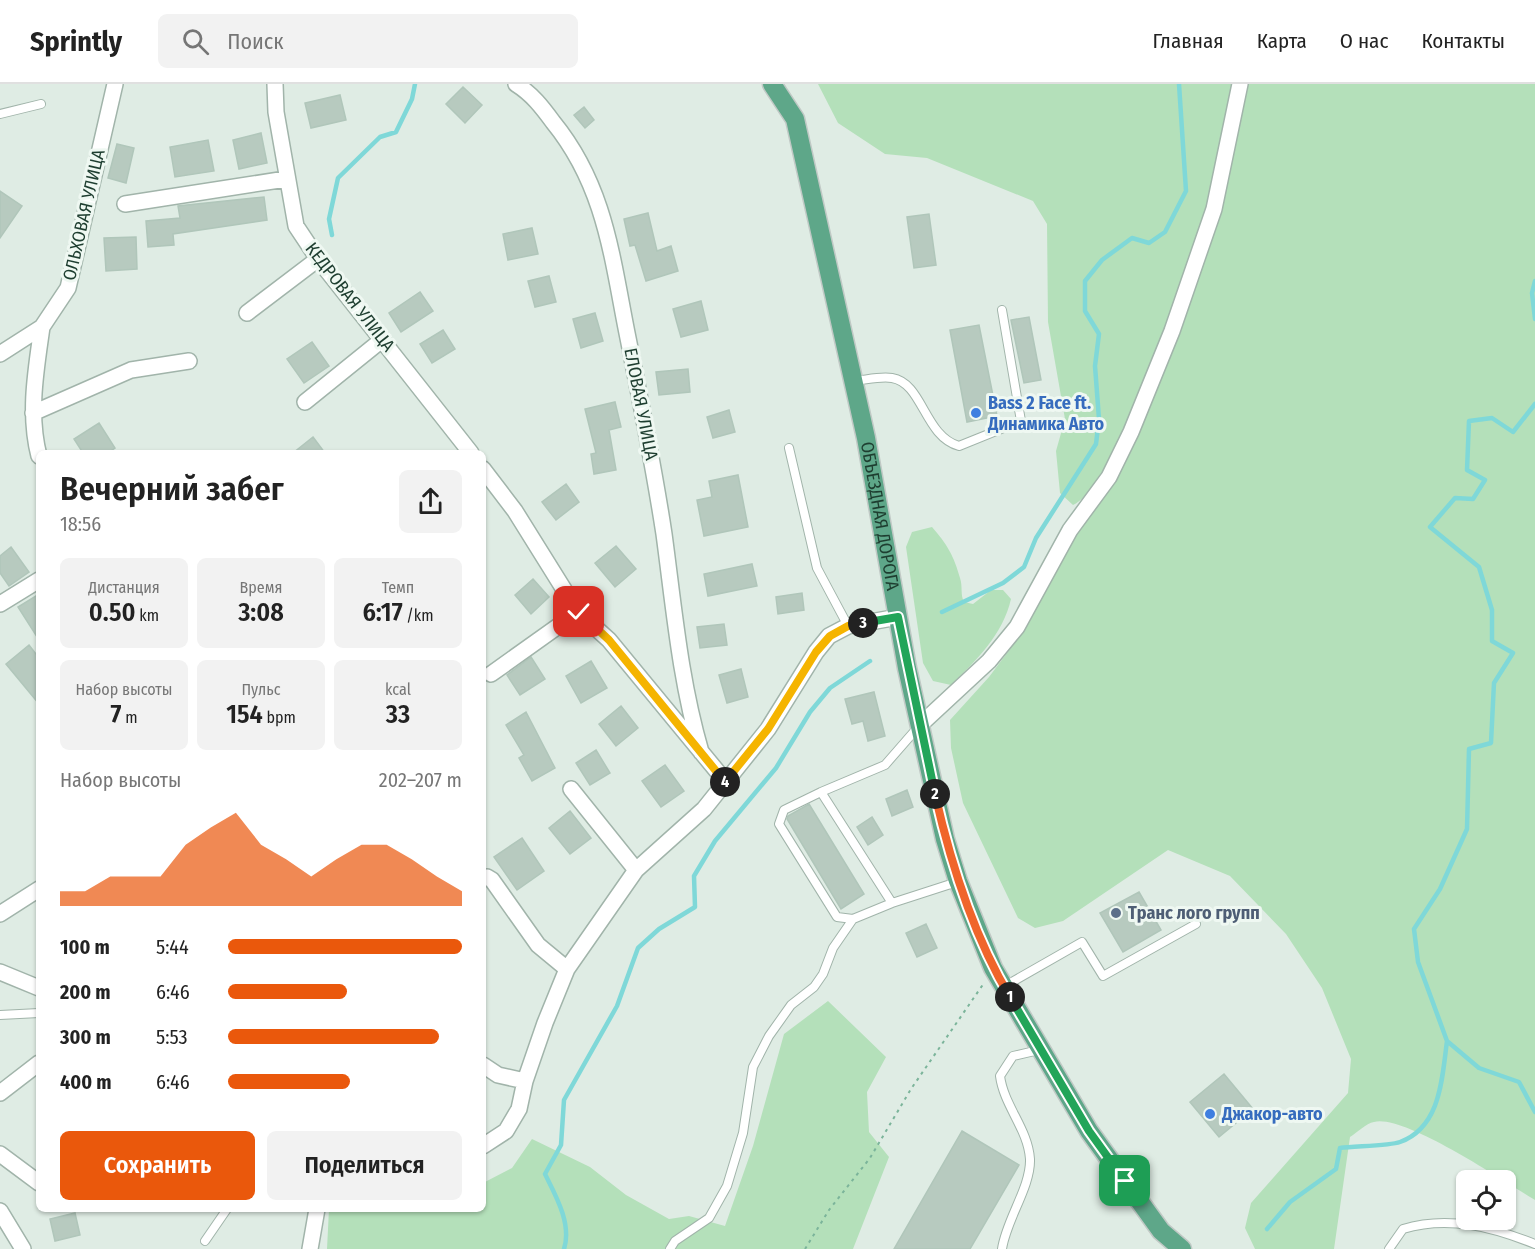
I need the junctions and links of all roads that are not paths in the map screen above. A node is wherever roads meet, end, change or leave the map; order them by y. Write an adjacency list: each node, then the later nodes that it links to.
1 (115, 84): 13 (street, ОЛЬХОВАЯ УЛИЦА)
2 (275, 84): 8 (street, КЕДРОВАЯ УЛИЦА)
3 (516, 84): 31 (street, ЕЛОВАЯ УЛИЦА)
4 (772, 84): 17 (main road, ОБЪЕЗДНАЯ ДОРОГА)
5 (1240, 84): 30 (street)
6 (41, 104): 7 (lane)
7 (0, 114)
8 (286, 179): 9 (street); 10 (street, КЕДРОВАЯ УЛИЦА)
9 (125, 204)
10 (318, 259): 12 (street); 14 (street, КЕДРОВАЯ УЛИЦА)
11 (1002, 310): 17 (lane)
12 (247, 313)
13 (42, 327): 15 (street, ОЛЬХОВАЯ УЛИЦА); 19 (street)
14 (383, 339): 18 (street); 22 (street, КЕДРОВАЯ УЛИЦА)
15 (0, 354)
16 (189, 361): 19 (street)
17 (854, 381): 27 (main road, ОБЪЕЗДНАЯ ДОРОГА)
18 (305, 402)
19 (33, 413): 21 (street)
20 (789, 448): 28 (lane)
21 (38, 450)
22 (469, 450)
23 (486, 475): 26 (street)
24 (36, 582): 25 (street)
25 (0, 604)
26 (579, 612): 29 (street); 31 (street)
27 (898, 617): 28 (street); 30 (main road, ОБЪЕЗДНАЯ ДОРОГА)
28 (848, 626): 32 (street)
29 (491, 674)
30 (920, 725): 34 (lane); 37 (main road, ОБЪЕЗДНАЯ ДОРОГА)
31 (701, 752): 32 (street)
32 (726, 782): 35 (street)
33 (571, 789): 35 (street)
34 (821, 792): 39 (lane); 41 (lane)
35 (636, 870): 43 (street)
36 (486, 877): 43 (street)
37 (958, 881): 39 (lane); 45 (main road, ОБЪЕЗДНАЯ ДОРОГА)
38 (36, 891): 40 (street)
39 (892, 903): 41 (lane)
40 (0, 914)
41 (853, 919): 64 (lane)
42 (1196, 924): 45 (lane)
43 (567, 969): 52 (street)
44 (0, 972): 46 (street)
45 (1003, 986): 49 (main road, ОБЪЕЗДНАЯ ДОРОГА)
46 (36, 987)
47 (36, 1013): 48 (lane)
48 (0, 1015)
49 (1041, 1050): 65 (lane); 66 (main road, ОБЪЕЗДНАЯ ДОРОГА)
50 (36, 1066): 53 (street)
51 (486, 1067): 52 (street)
52 (525, 1082): 54 (street)
53 (0, 1093)
54 (486, 1144)
55 (0, 1154): 56 (street)
56 (36, 1181)
57 (0, 1211): 62 (street)
58 (225, 1212): 60 (lane)
59 (316, 1212): 63 (street)
60 (205, 1242)
61 (1535, 1244): 67 (lane)
62 (23, 1249)
63 (310, 1249)
64 (670, 1249)
65 (1002, 1249)
66 (1182, 1249)
67 (1389, 1249)

